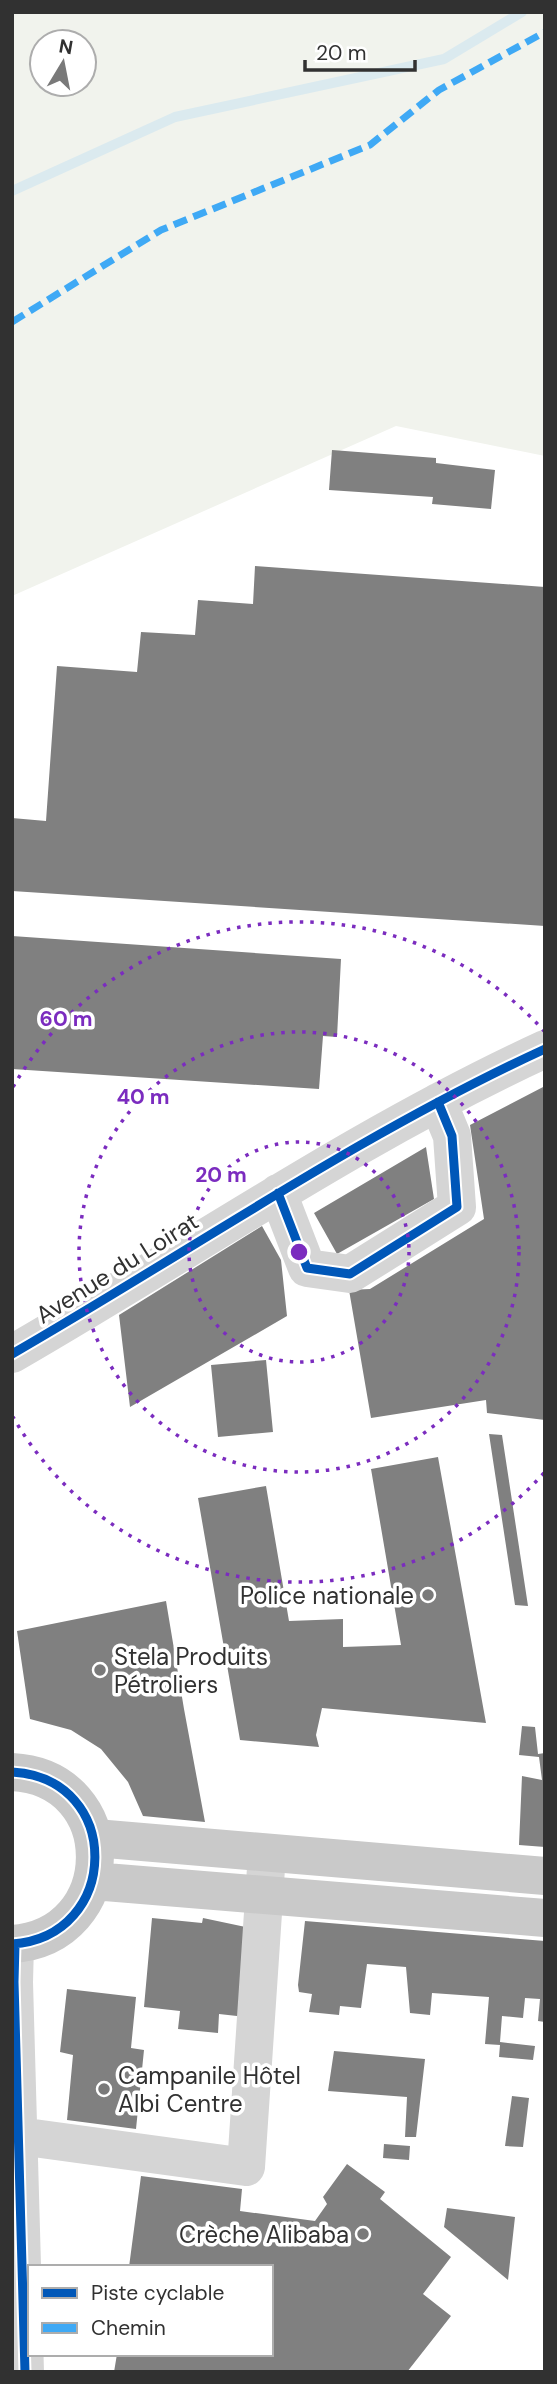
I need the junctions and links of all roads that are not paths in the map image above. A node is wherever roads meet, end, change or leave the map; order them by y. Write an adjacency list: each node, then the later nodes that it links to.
1 (545, 1049): 2 (street, Avenue du Loirat)
2 (438, 1102): 3 (street, Avenue du Loirat); 3 (street)
3 (278, 1193): 4 (street, Avenue du Loirat)
4 (12, 1354)
5 (12, 1772): 6 (main road)
6 (95, 1838): 7 (main road); 9 (main road)
7 (267, 1853): 8 (main road); 10 (street)
8 (545, 1876)
9 (93, 1881): 10 (main road); 12 (main road)
10 (264, 1895): 11 (main road); 13 (street)
11 (545, 1918)
12 (14, 1944): 13 (street)
13 (19, 2136): 14 (street)
14 (25, 2372)

